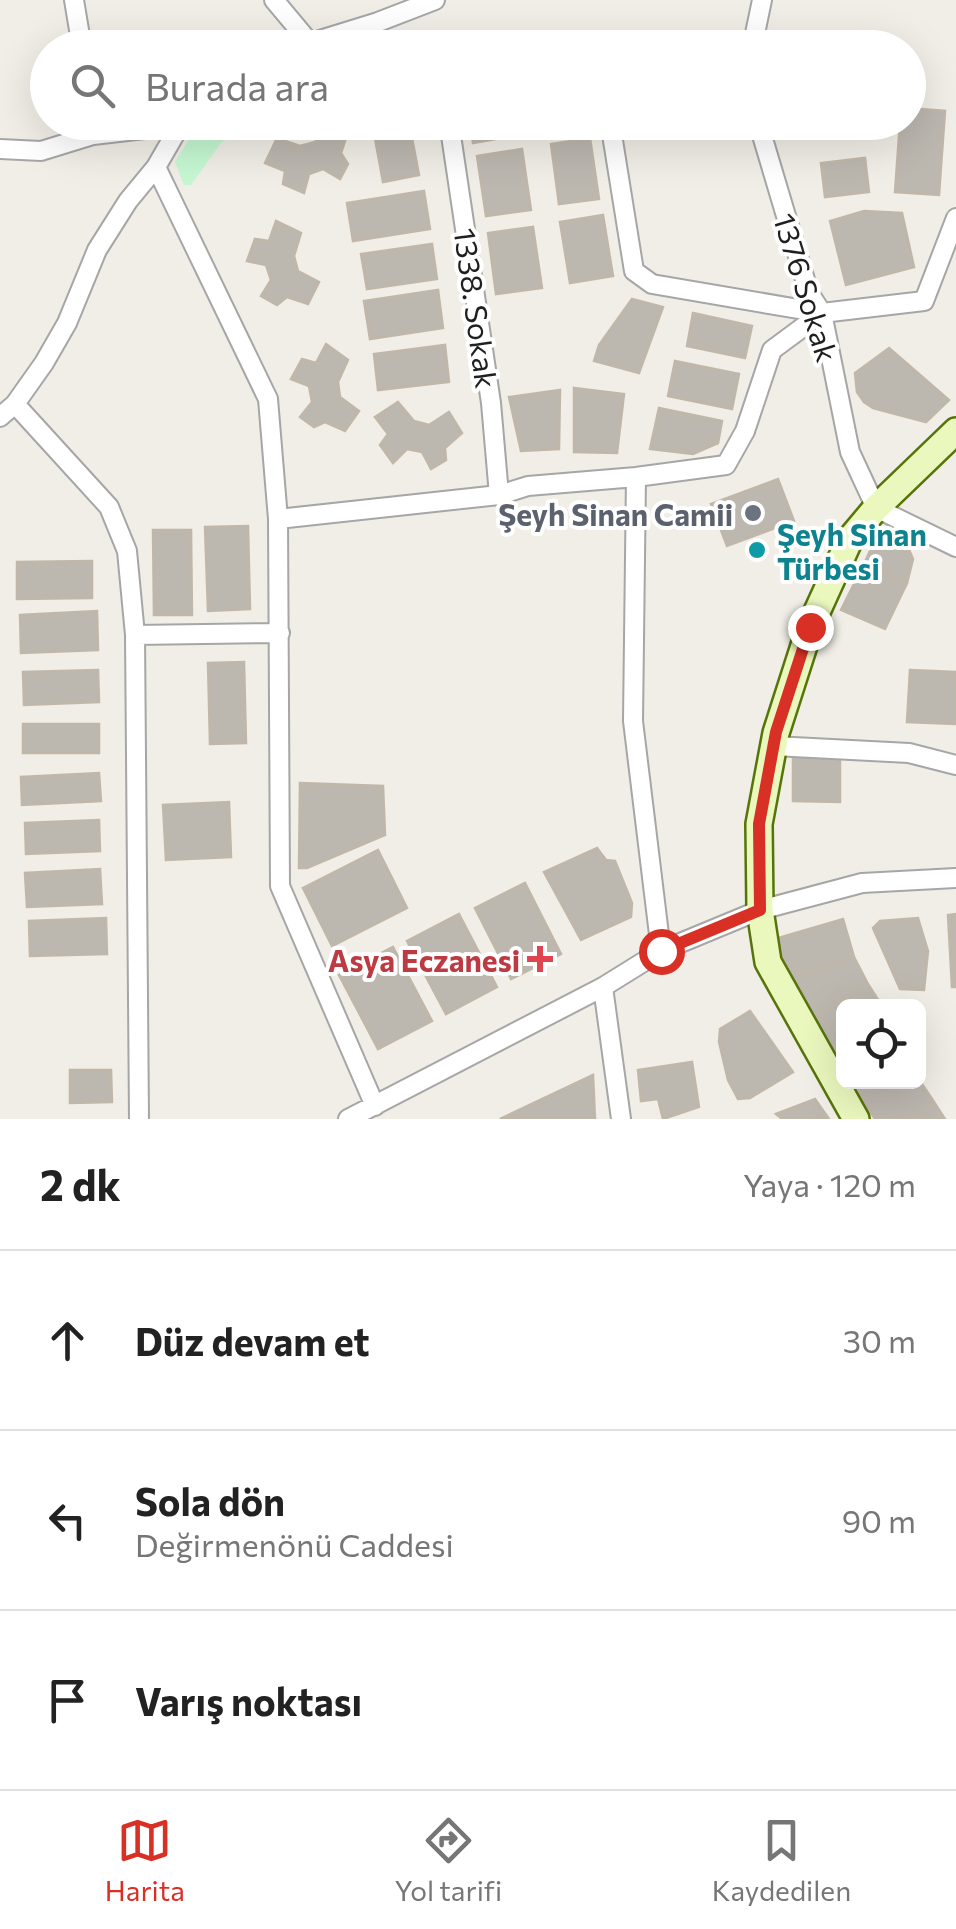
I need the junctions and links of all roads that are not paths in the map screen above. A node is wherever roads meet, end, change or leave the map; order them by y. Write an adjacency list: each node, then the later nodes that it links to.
1 (74, 0): 5 (street)
2 (274, 0): 6 (street)
3 (435, 0): 7 (street)
4 (762, 0): 8 (street)
5 (79, 30)
6 (295, 30)
7 (353, 30)
8 (756, 30)
9 (66, 140): 14 (street)
10 (172, 140): 15 (street)
11 (452, 140): 21 (street, 1338. Sokak)
12 (613, 140): 17 (street)
13 (763, 140): 17 (street, 1376 Sokak)
14 (0, 149)
15 (156, 167): 18 (street); 23 (street)
16 (956, 218): 17 (street)
17 (822, 314): 20 (street); 22 (street, 1376 Sokak)
18 (7, 410): 26 (street)
19 (956, 431): 22 (street)
20 (636, 476): 21 (street); 31 (street)
21 (498, 495): 23 (street)
22 (876, 508): 24 (street); 27 (street)
23 (278, 519): 25 (street)
24 (956, 547)
25 (280, 633): 26 (street); 33 (street)
26 (135, 635): 34 (street)
27 (774, 746): 28 (street); 30 (street)
28 (956, 765)
29 (956, 878): 30 (street)
30 (760, 910): 31 (street); 37 (street)
31 (661, 951): 32 (street)
32 (603, 987): 33 (street); 36 (street)
33 (375, 1106): 35 (street)
34 (139, 1119)
35 (348, 1119)
36 (621, 1119)
37 (856, 1119)

